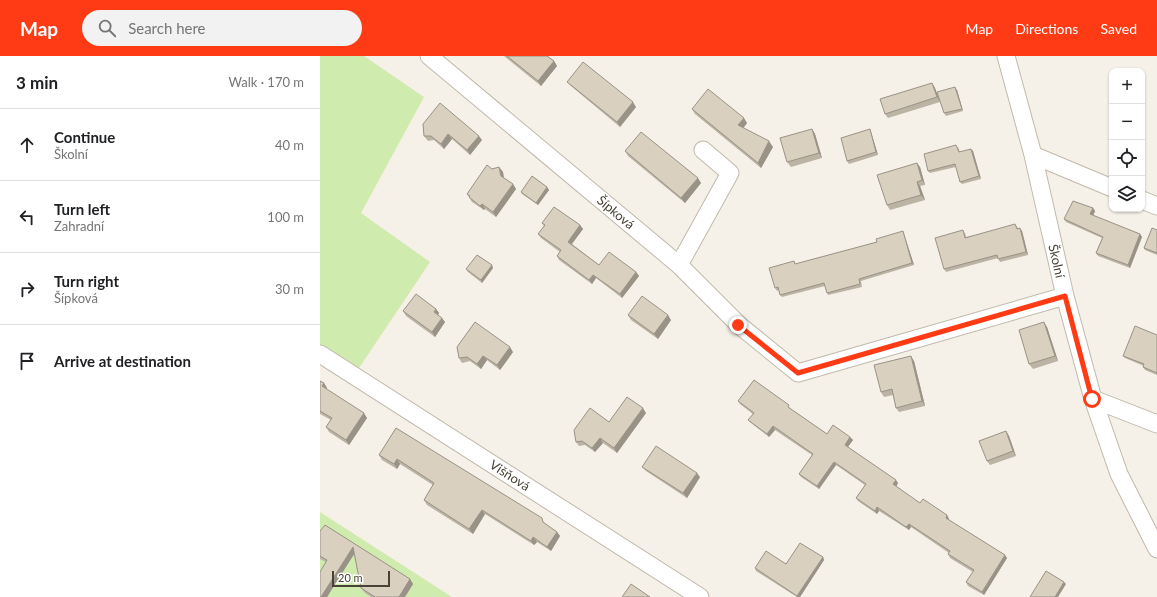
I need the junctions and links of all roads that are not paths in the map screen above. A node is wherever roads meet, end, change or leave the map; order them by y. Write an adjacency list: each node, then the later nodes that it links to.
1 (429, 56): 8 (street, Šípková)
2 (1006, 56): 4 (street, Školní)
3 (703, 150): 8 (street)
4 (1033, 155): 5 (street); 9 (street, Školní)
5 (1109, 187)
6 (1145, 201): 7 (street)
7 (1157, 206)
8 (679, 265): 9 (street, Šípková)
9 (1065, 296): 11 (street, Školní)
10 (320, 354): 14 (street, Višňová)
11 (1092, 399): 12 (street); 13 (street, Školní)
12 (1157, 424)
13 (1157, 549)
14 (700, 597)

